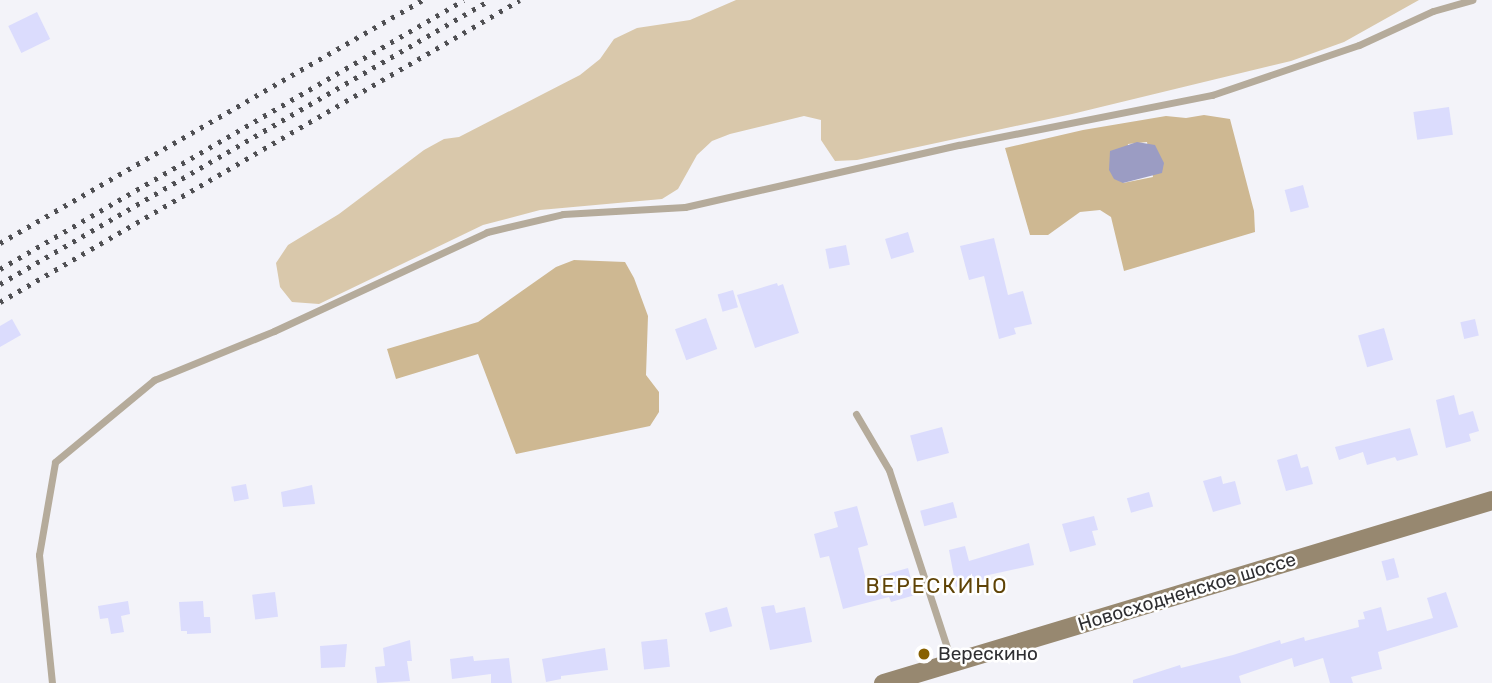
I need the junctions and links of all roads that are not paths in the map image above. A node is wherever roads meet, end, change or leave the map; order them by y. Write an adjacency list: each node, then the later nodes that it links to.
1 (1472, 0): 6 (lane)
2 (856, 414): 4 (lane)
3 (1492, 500): 4 (main road, Новосходненское шоссе)
4 (953, 663): 5 (main road, Новосходненское шоссе)
5 (932, 676): 7 (main road, Новосходненское шоссе)
6 (52, 683)
7 (883, 683)

